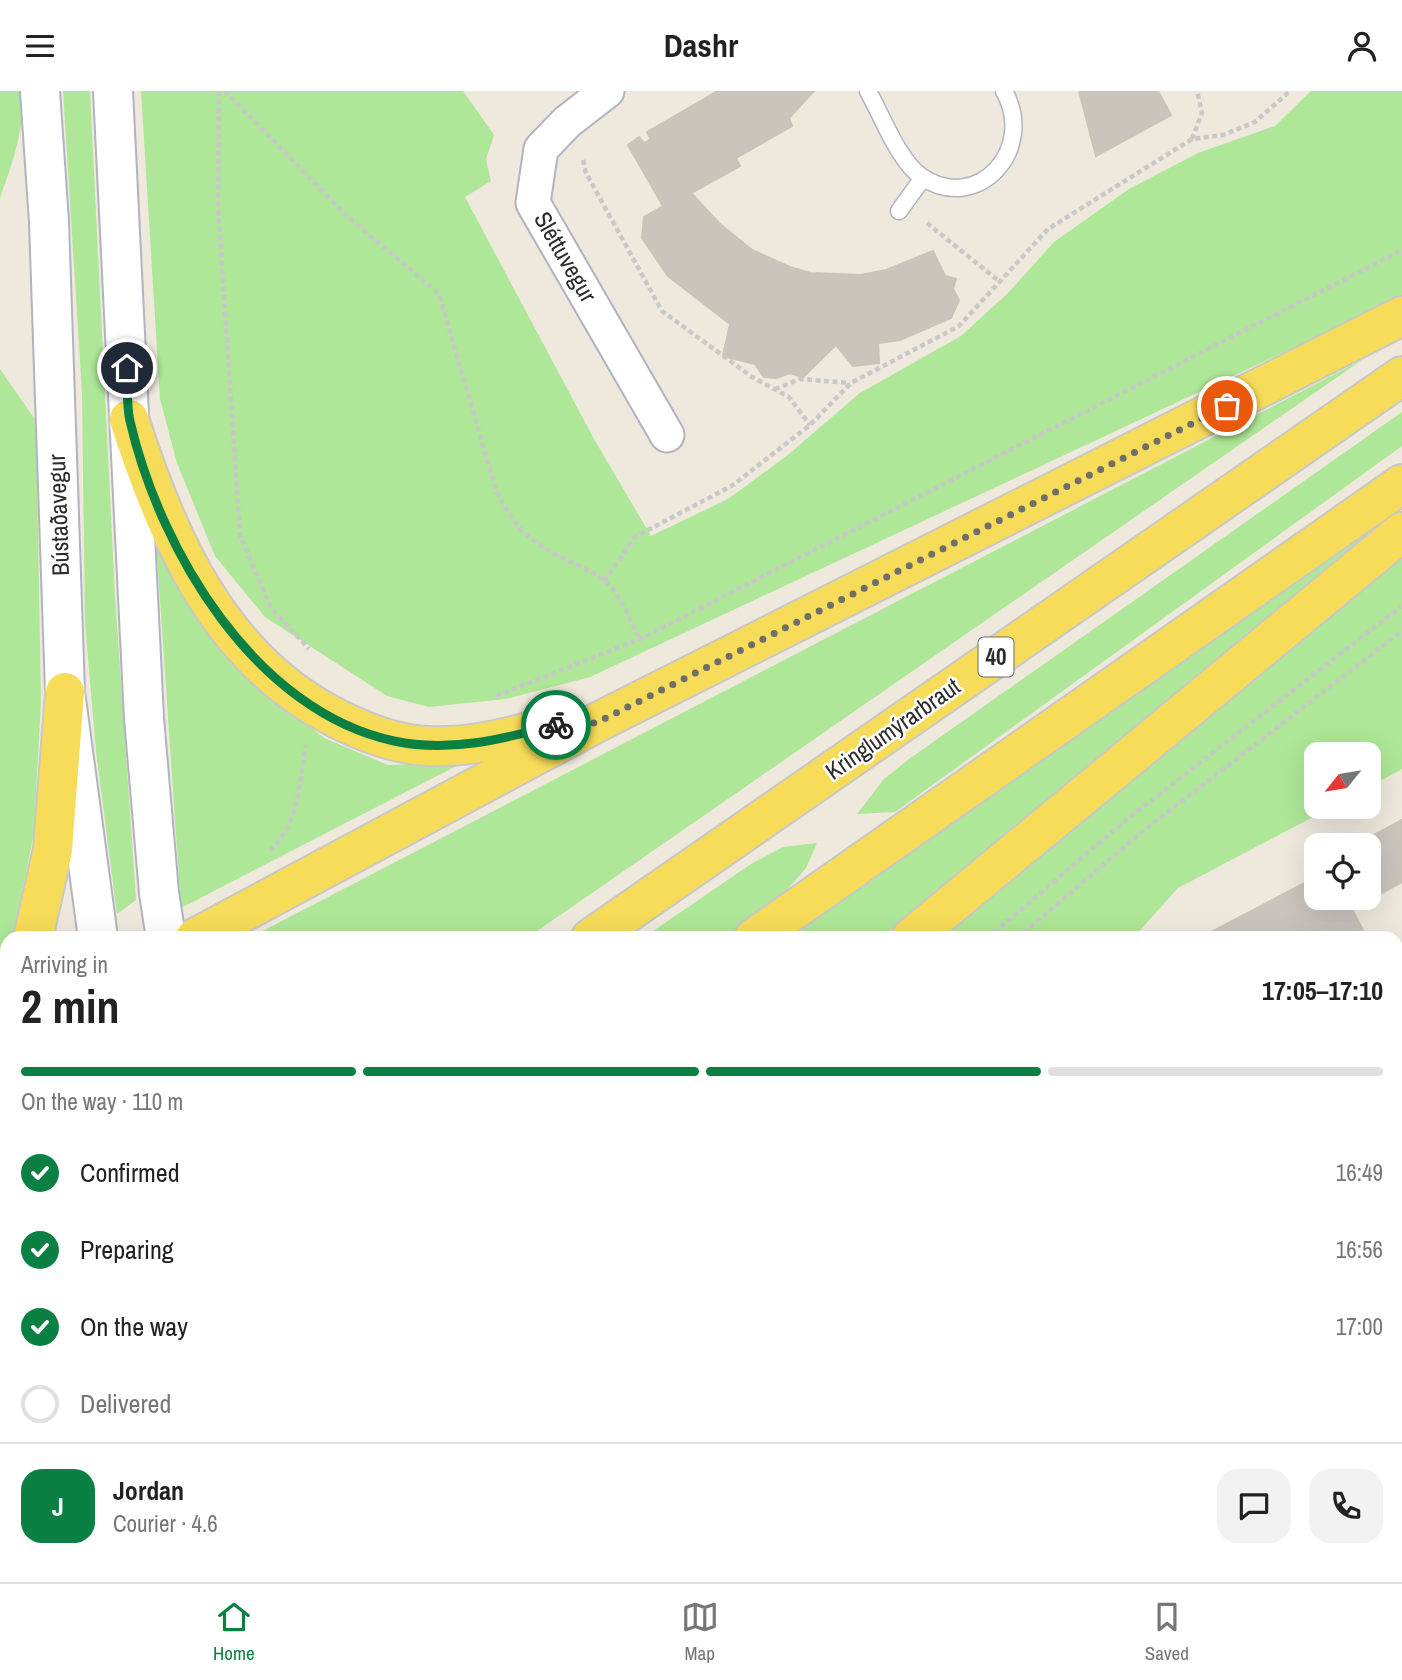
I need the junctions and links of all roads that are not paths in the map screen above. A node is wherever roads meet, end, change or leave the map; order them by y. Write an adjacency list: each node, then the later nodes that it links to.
1 (40, 91): 14 (main road, Bústaðavegur)
2 (113, 91): 10 (main road)
3 (607, 91): 11 (street, Sléttuvegur)
4 (868, 91): 6 (lane)
5 (1004, 91): 6 (lane)
6 (923, 178): 7 (lane)
7 (901, 208)
8 (1402, 316): 15 (main road)
9 (1402, 376): 20 (main road, Kringlumýrarbraut / 40)
10 (129, 419): 15 (main road); 18 (main road)
11 (667, 435)
12 (1402, 484): 21 (main road)
13 (1402, 532): 22 (main road)
14 (65, 692): 16 (main road); 17 (main road, Bústaðavegur)
15 (596, 723): 19 (main road)
16 (35, 931)
17 (96, 931)
18 (165, 931)
19 (208, 931)
20 (601, 931)
21 (764, 931)
22 (919, 931)

